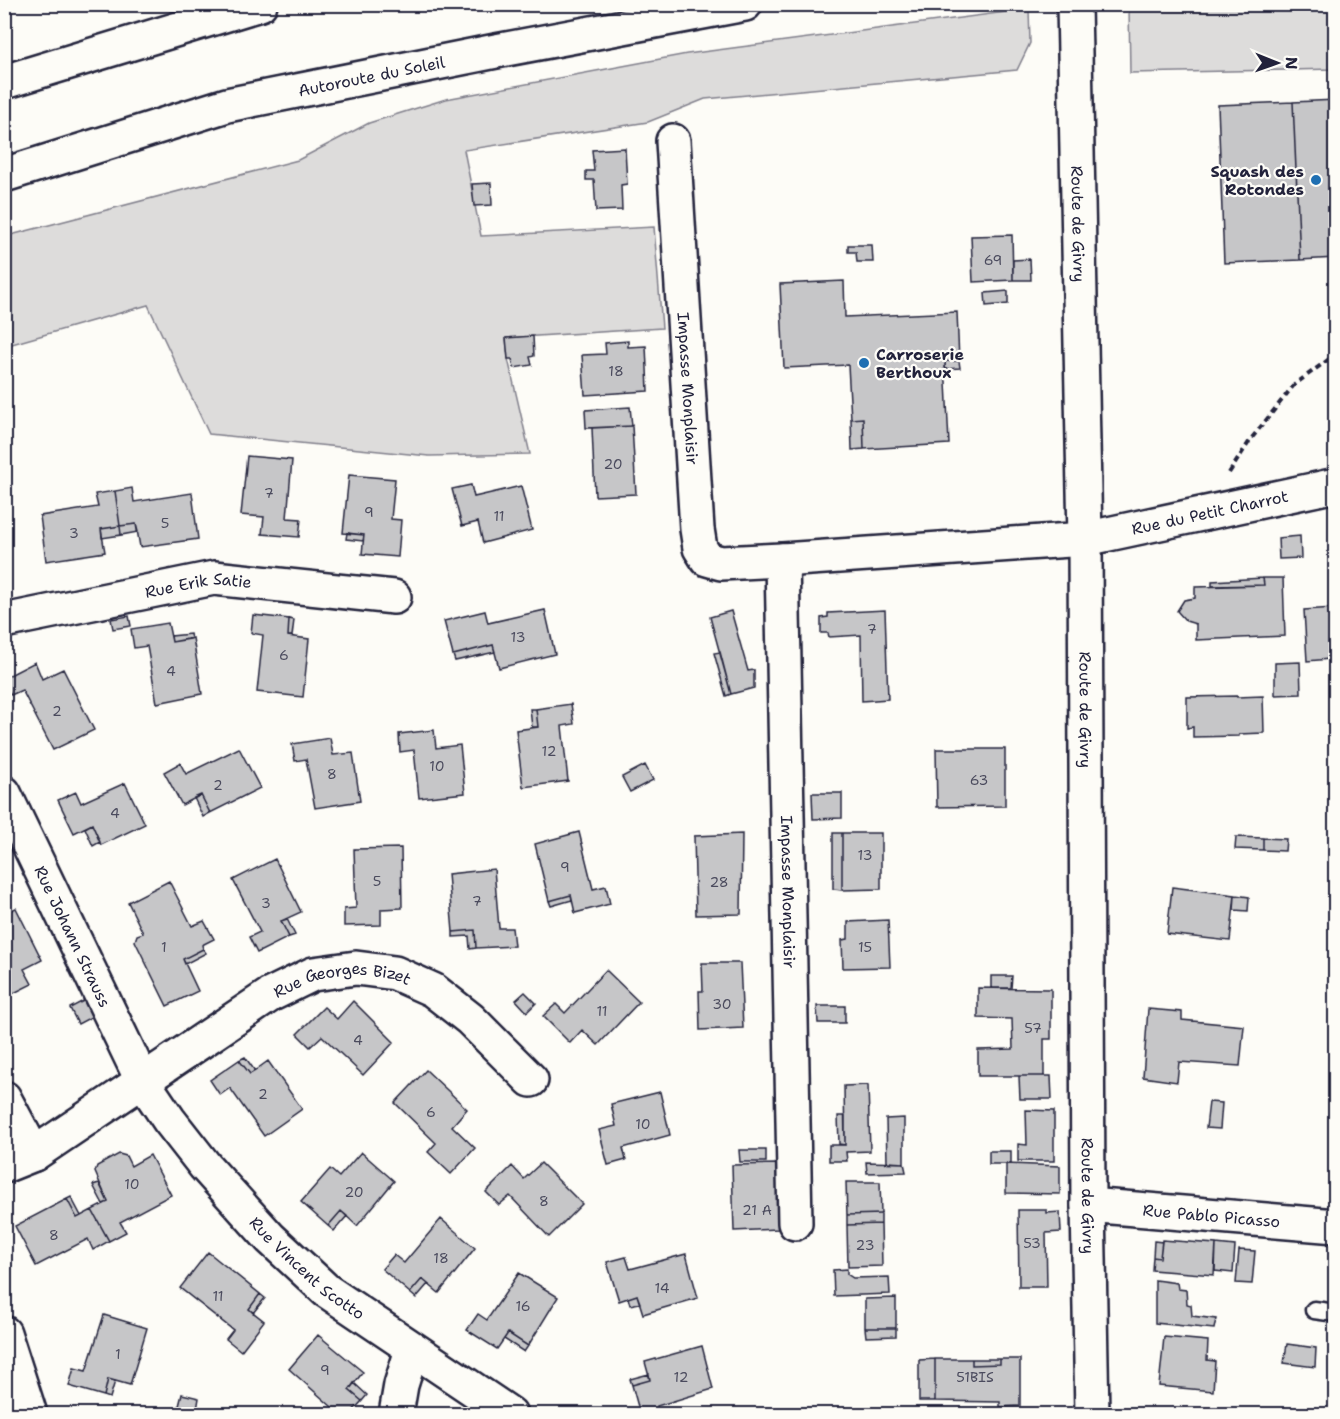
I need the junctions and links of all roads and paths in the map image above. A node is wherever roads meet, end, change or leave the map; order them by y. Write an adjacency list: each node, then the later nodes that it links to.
1 (260, 4): 4 (main road)
2 (745, 4): 6 (main road, Autoroute du Soleil)
3 (1074, 5): 10 (main road, Route de Givry)
4 (4, 82)
5 (673, 141): 11 (main road, Impasse Monplaisir)
6 (4, 176)
7 (1335, 354): 9 (path)
8 (1335, 485): 9 (main road, Rue du Petit Charrot)
9 (1205, 513): 10 (main road, Rue du Petit Charrot)
10 (1085, 538): 11 (main road, Impasse Monplaisir); 19 (main road, Route de Givry)
11 (782, 560): 20 (main road, Impasse Monplaisir)
12 (394, 597): 13 (main road, Rue Erik Satie)
13 (4, 621)
14 (4, 793): 15 (main road, Rue Johann Strauss)
15 (142, 1080): 16 (main road, Rue Georges Bizet); 18 (main road, Rue Georges Bizet); 25 (main road, Rue Vincent Scotto)
16 (531, 1080)
17 (4, 1098): 18 (main road)
18 (19, 1160)
19 (1088, 1205): 21 (main road, Rue Pablo Picasso); 29 (main road, Route de Givry)
20 (795, 1223)
21 (1335, 1226)
22 (1314, 1310): 23 (lane)
23 (1335, 1313)
24 (4, 1333): 26 (main road)
25 (412, 1350): 27 (main road); 28 (main road, Rue Vincent Scotto)
26 (30, 1414)
27 (396, 1414)
28 (510, 1414)
29 (1092, 1414)

